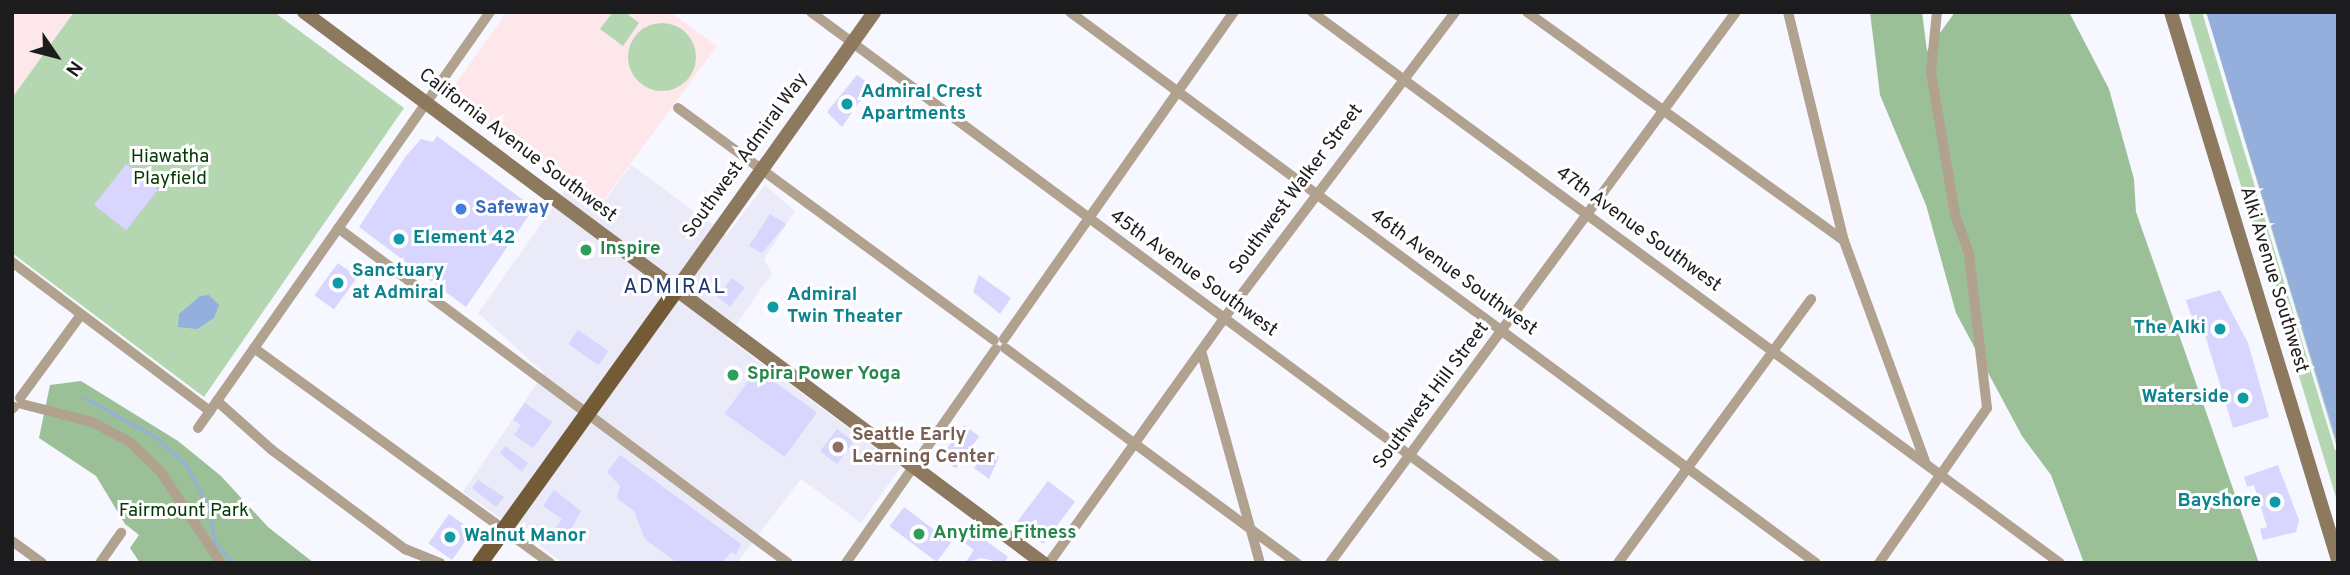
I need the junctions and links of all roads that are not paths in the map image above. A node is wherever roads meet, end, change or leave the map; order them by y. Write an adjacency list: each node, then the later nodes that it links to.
1 (304, 12): 17 (main road, California Avenue Southwest)
2 (490, 12): 17 (street)
3 (811, 12): 14 (street, 45th Avenue Southwest)
4 (874, 12): 14 (main road, Southwest Admiral Way)
5 (1070, 12): 16 (street, 46th Avenue Southwest)
6 (1234, 12): 16 (street)
7 (1312, 12): 15 (street, 47th Avenue Southwest)
8 (1455, 12): 15 (street, Southwest Walker Street)
9 (1527, 12): 19 (street)
10 (1736, 12): 19 (street, Southwest Hill Street)
11 (1788, 12): 25 (street)
12 (1937, 12): 46 (street)
13 (2171, 12): 51 (main road, Alki Avenue Southwest)
14 (852, 43): 20 (main road, Southwest Admiral Way); 23 (street, 45th Avenue Southwest)
15 (1404, 79): 21 (street, Southwest Walker Street); 22 (street, 47th Avenue Southwest)
16 (1178, 92): 21 (street, 46th Avenue Southwest); 23 (street)
17 (426, 102): 24 (street); 27 (main road, California Avenue Southwest)
18 (678, 108): 20 (street)
19 (1662, 111): 22 (street, Southwest Hill Street); 25 (street)
20 (762, 170): 27 (main road, Southwest Admiral Way); 32 (street)
21 (1316, 194): 30 (street, Southwest Walker Street); 31 (street, 46th Avenue Southwest)
22 (1587, 214): 31 (street, Southwest Hill Street); 34 (street, 47th Avenue Southwest)
23 (1090, 219): 30 (street, 45th Avenue Southwest); 32 (street)
24 (338, 228): 33 (street); 39 (street)
25 (1844, 242): 43 (street)
26 (12, 262): 29 (street)
27 (676, 290): 39 (main road, Southwest Admiral Way); 44 (main road, California Avenue Southwest)
28 (1811, 299): 34 (street)
29 (80, 316): 37 (street); 38 (street)
30 (1226, 319): 35 (street, Southwest Walker Street); 42 (street, 45th Avenue Southwest)
31 (1502, 330): 42 (street, Southwest Hill Street); 45 (street, 46th Avenue Southwest)
32 (1000, 344): 41 (street); 44 (street)
33 (254, 348): 36 (street); 47 (street)
34 (1774, 351): 43 (street, 47th Avenue Southwest); 45 (street)
35 (1202, 354): 41 (street, Southwest Walker Street); 48 (street)
36 (217, 401): 38 (street); 55 (street)
37 (15, 404): 54 (street)
38 (210, 411): 40 (street)
39 (587, 412): 47 (main road, Southwest Admiral Way); 58 (street)
40 (198, 428)
41 (1136, 445): 48 (street); 61 (street, Southwest Walker Street)
42 (1410, 455): 64 (street, Southwest Hill Street); 65 (street, 45th Avenue Southwest)
43 (1925, 461): 46 (street, 47th Avenue Southwest)
44 (915, 466): 59 (street); 60 (main road, California Avenue Southwest)
45 (1687, 468): 66 (street); 67 (street, 46th Avenue Southwest)
46 (1944, 475): 68 (street); 69 (street, 47th Avenue Southwest)
47 (504, 529): 56 (main road, Southwest Admiral Way); 57 (street)
48 (1251, 529): 62 (street); 63 (street)
49 (121, 533): 53 (street)
50 (12, 541): 52 (street)
51 (2338, 560)
52 (41, 563)
53 (100, 563)
54 (222, 563)
55 (440, 563)
56 (481, 563)
57 (550, 563)
58 (788, 563)
59 (846, 563)
60 (1043, 563)
61 (1049, 563)
62 (1260, 563)
63 (1297, 563)
64 (1330, 563)
65 (1555, 563)
66 (1618, 563)
67 (1816, 563)
68 (1879, 563)
69 (2060, 563)

